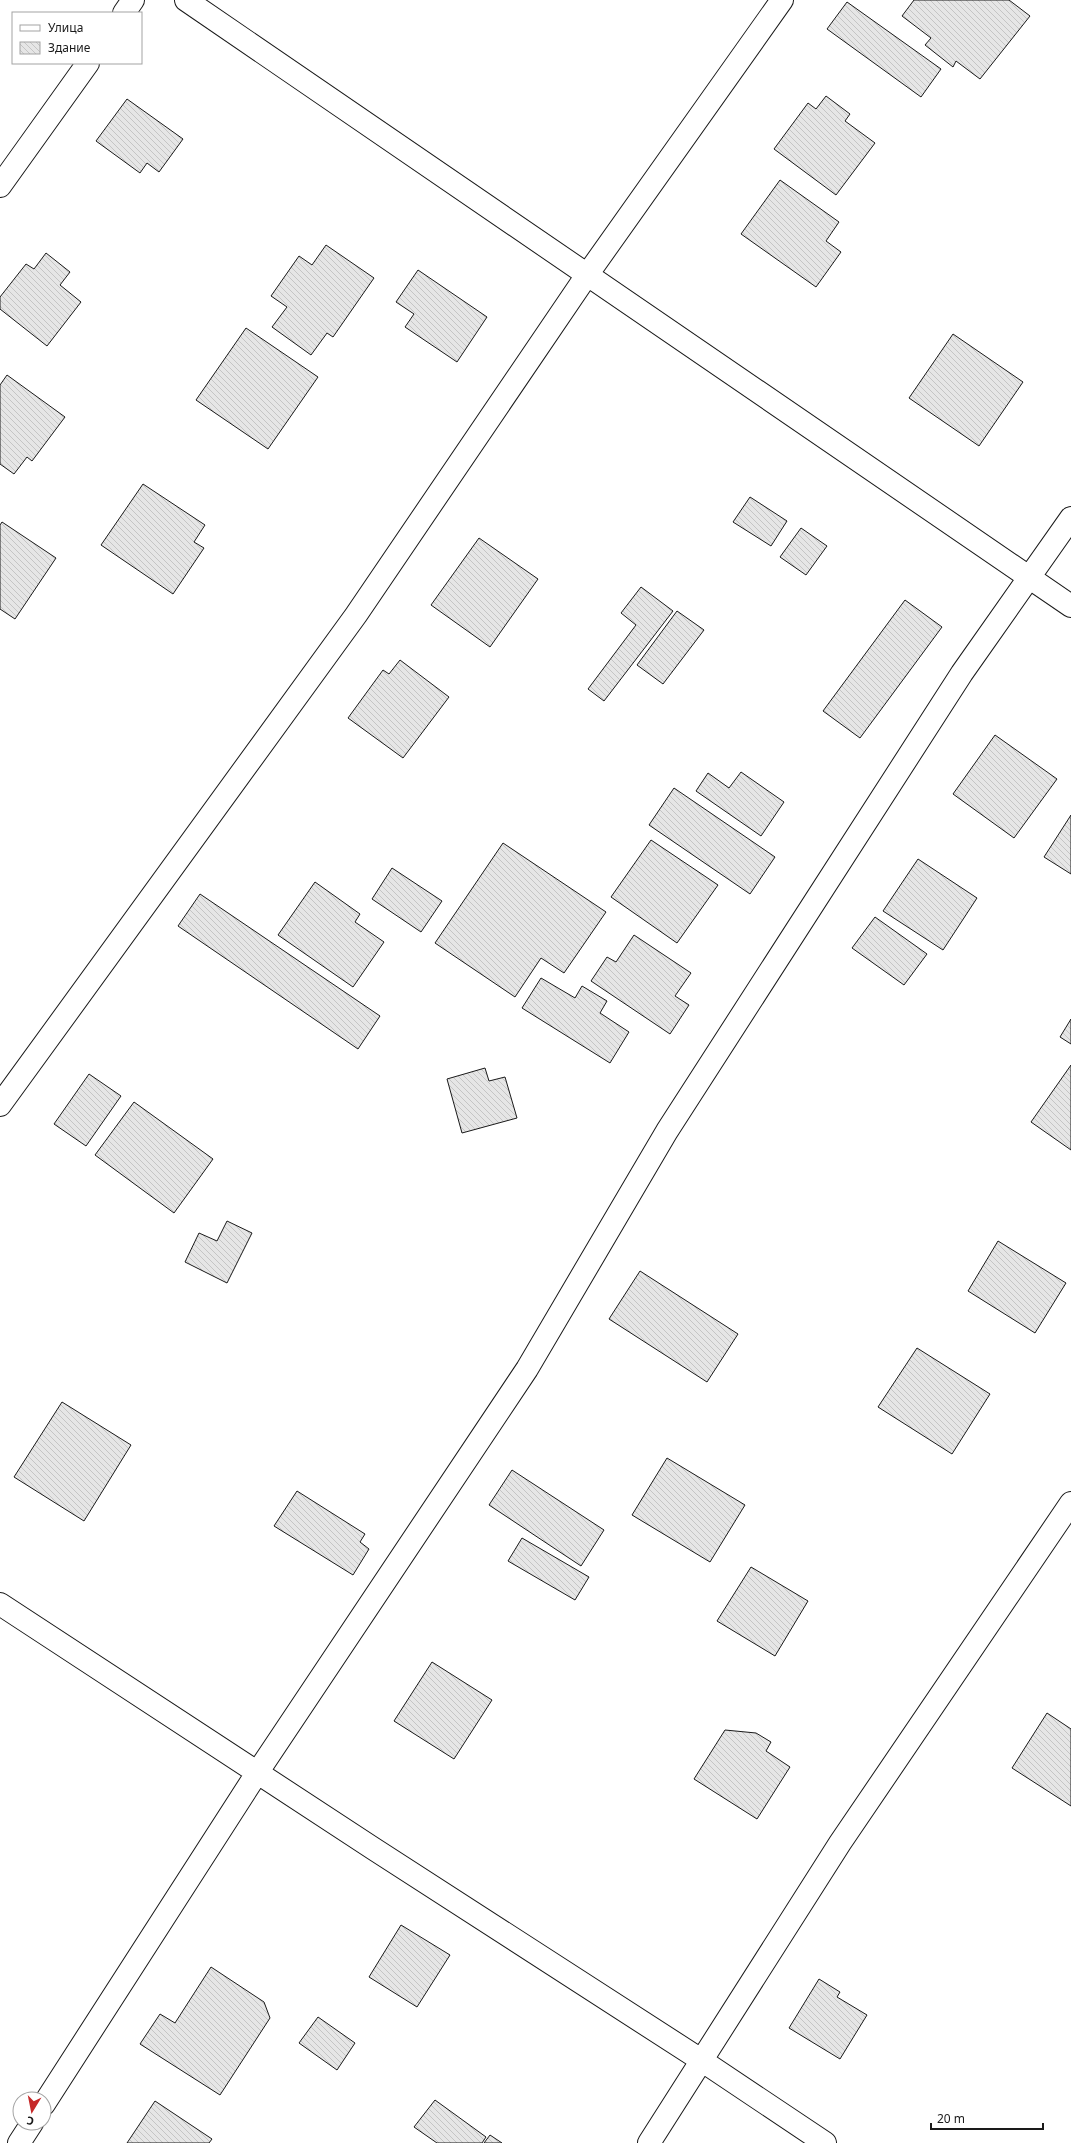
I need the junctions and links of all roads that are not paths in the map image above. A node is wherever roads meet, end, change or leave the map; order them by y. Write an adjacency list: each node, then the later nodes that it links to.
1 (133, 0): 4 (street)
2 (186, 0): 7 (street)
3 (782, 0): 7 (street)
4 (125, 12)
5 (87, 64): 6 (street)
6 (0, 186)
7 (587, 275): 9 (street); 11 (street)
8 (1071, 518): 9 (street)
9 (1030, 577): 10 (street); 14 (street)
10 (1071, 606)
11 (0, 1105)
12 (1071, 1503): 15 (street)
13 (0, 1604): 14 (street)
14 (257, 1773): 15 (street); 16 (street)
15 (702, 2060): 19 (street); 20 (street)
16 (52, 2092)
17 (27, 2131): 18 (street)
18 (19, 2143)
19 (649, 2143)
20 (825, 2143)

